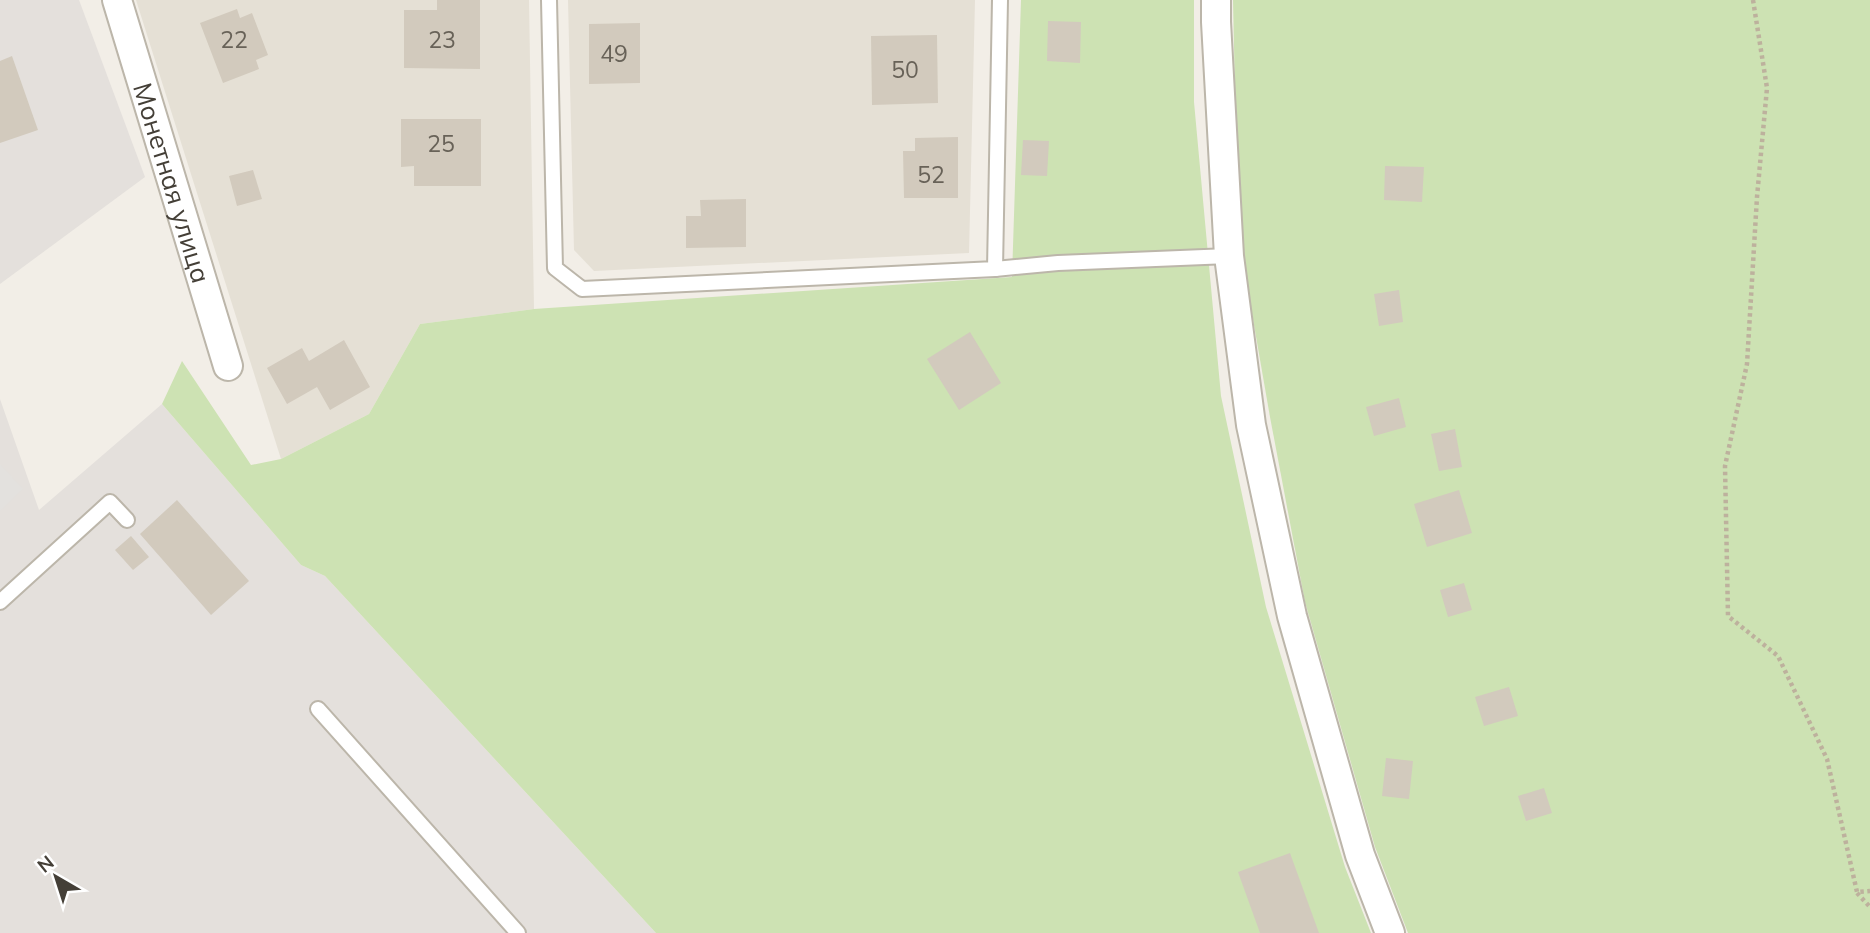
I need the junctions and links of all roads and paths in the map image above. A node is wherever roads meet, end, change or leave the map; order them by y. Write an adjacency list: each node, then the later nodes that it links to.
1 (117, 0): 8 (street, Монетная улица)
2 (549, 0): 7 (lane)
3 (1000, 0): 7 (lane)
4 (1216, 0): 6 (street)
5 (1753, 0): 13 (path)
6 (1229, 256): 7 (lane); 16 (street)
7 (995, 269)
8 (228, 366)
9 (127, 520): 10 (lane)
10 (0, 601)
11 (318, 709): 15 (lane)
12 (1870, 891): 13 (path)
13 (1857, 892): 14 (path)
14 (1870, 907)
15 (518, 933)
16 (1390, 933)

